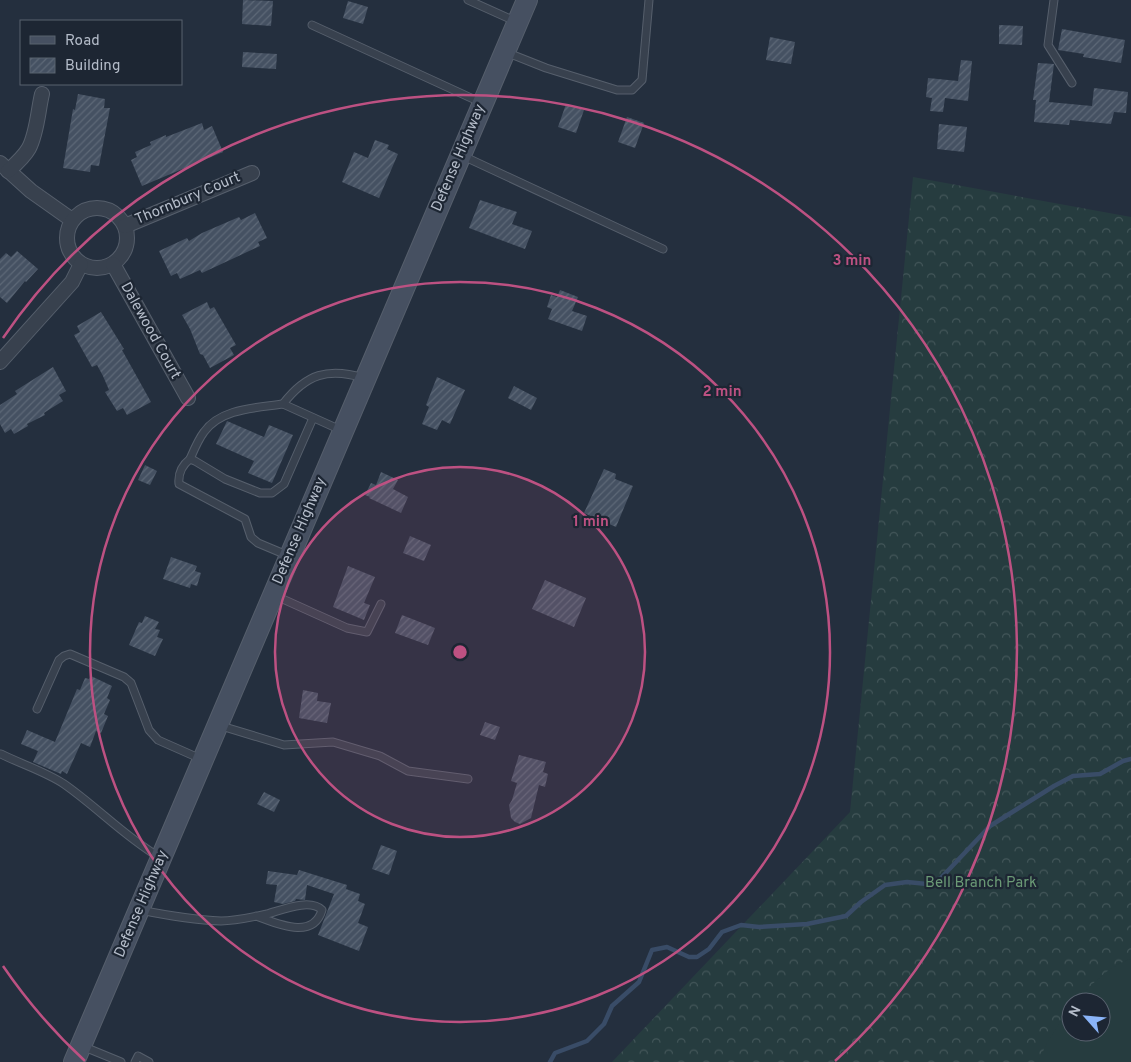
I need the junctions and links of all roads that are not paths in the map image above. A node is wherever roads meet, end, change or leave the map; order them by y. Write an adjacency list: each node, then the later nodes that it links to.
1 (468, 0): 5 (lane)
2 (527, 0): 5 (main road, Defense Highway)
3 (650, 0): 7 (lane)
4 (1054, 0): 8 (lane)
5 (518, 22): 7 (main road, Defense Highway)
6 (312, 25): 10 (lane)
7 (505, 52): 10 (main road, Defense Highway)
8 (1072, 83)
9 (42, 94): 12 (street)
10 (482, 103): 11 (main road, Defense Highway)
11 (460, 154): 16 (lane); 20 (main road, Defense Highway)
12 (4, 167): 14 (street)
13 (252, 173): 15 (street, Thornbury Court)
14 (72, 220): 15 (street); 17 (street)
15 (125, 226): 18 (street)
16 (663, 249)
17 (81, 264): 18 (street); 19 (street)
18 (112, 264): 21 (street, Dalewood Court)
19 (0, 362)
20 (366, 378): 22 (lane); 24 (main road, Defense Highway)
21 (188, 398)
22 (283, 404): 23 (lane); 25 (lane)
23 (313, 418): 24 (lane); 25 (lane)
24 (343, 431): 26 (main road, Defense Highway)
25 (190, 460): 26 (lane)
26 (290, 556): 27 (main road, Defense Highway)
27 (273, 595): 28 (lane); 30 (main road, Defense Highway)
28 (381, 604)
29 (38, 709): 32 (lane)
30 (218, 725): 32 (main road, Defense Highway); 33 (lane)
31 (1, 754): 34 (lane)
32 (203, 760): 34 (main road, Defense Highway)
33 (468, 779)
34 (161, 859): 35 (main road, Defense Highway)
35 (139, 910): 36 (lane); 37 (main road, Defense Highway)
36 (256, 916): 36 (lane)
37 (78, 1054): 38 (lane)
38 (121, 1062)
39 (135, 1062): 40 (lane)
40 (149, 1062)

